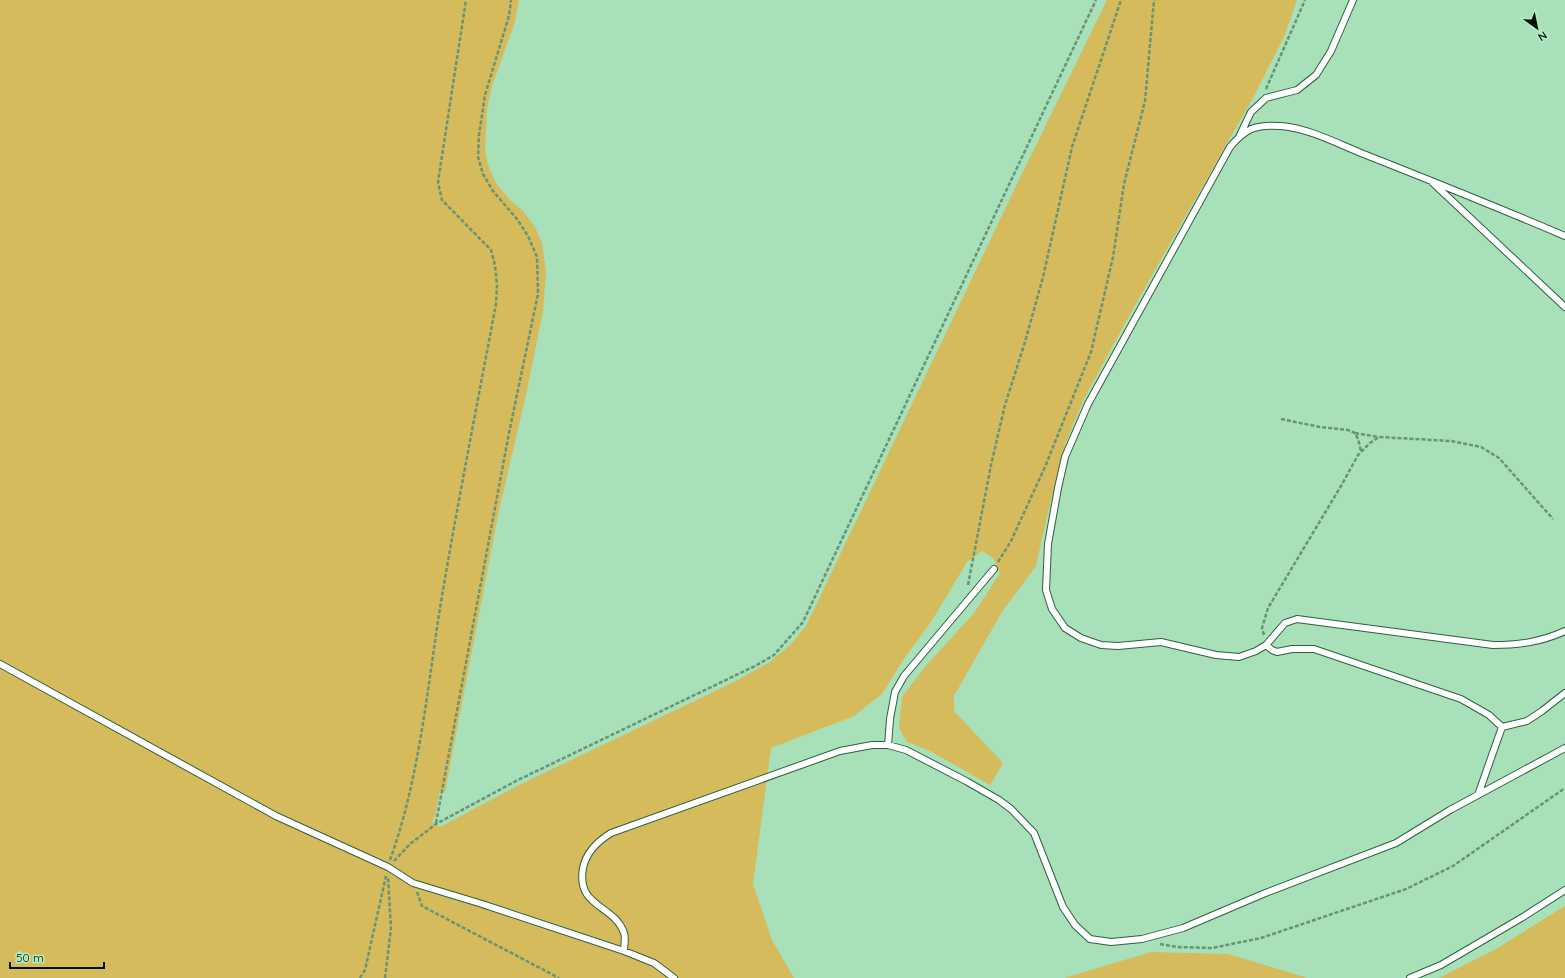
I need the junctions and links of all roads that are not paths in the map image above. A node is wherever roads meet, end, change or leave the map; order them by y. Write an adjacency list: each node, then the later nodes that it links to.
1 (1353, 0): 2 (lane)
2 (1240, 135): 3 (lane); 8 (lane)
3 (1429, 179): 4 (lane); 5 (lane)
4 (1565, 236)
5 (1565, 307)
6 (994, 569): 12 (lane)
7 (1565, 631): 8 (lane)
8 (1266, 645): 11 (lane)
9 (0, 664): 16 (lane)
10 (1565, 693): 11 (lane)
11 (1502, 727): 14 (lane)
12 (888, 745): 14 (lane); 16 (lane)
13 (1565, 748): 14 (lane)
14 (1478, 795)
15 (1565, 890): 18 (lane)
16 (624, 951): 17 (lane)
17 (674, 978)
18 (1410, 978)

